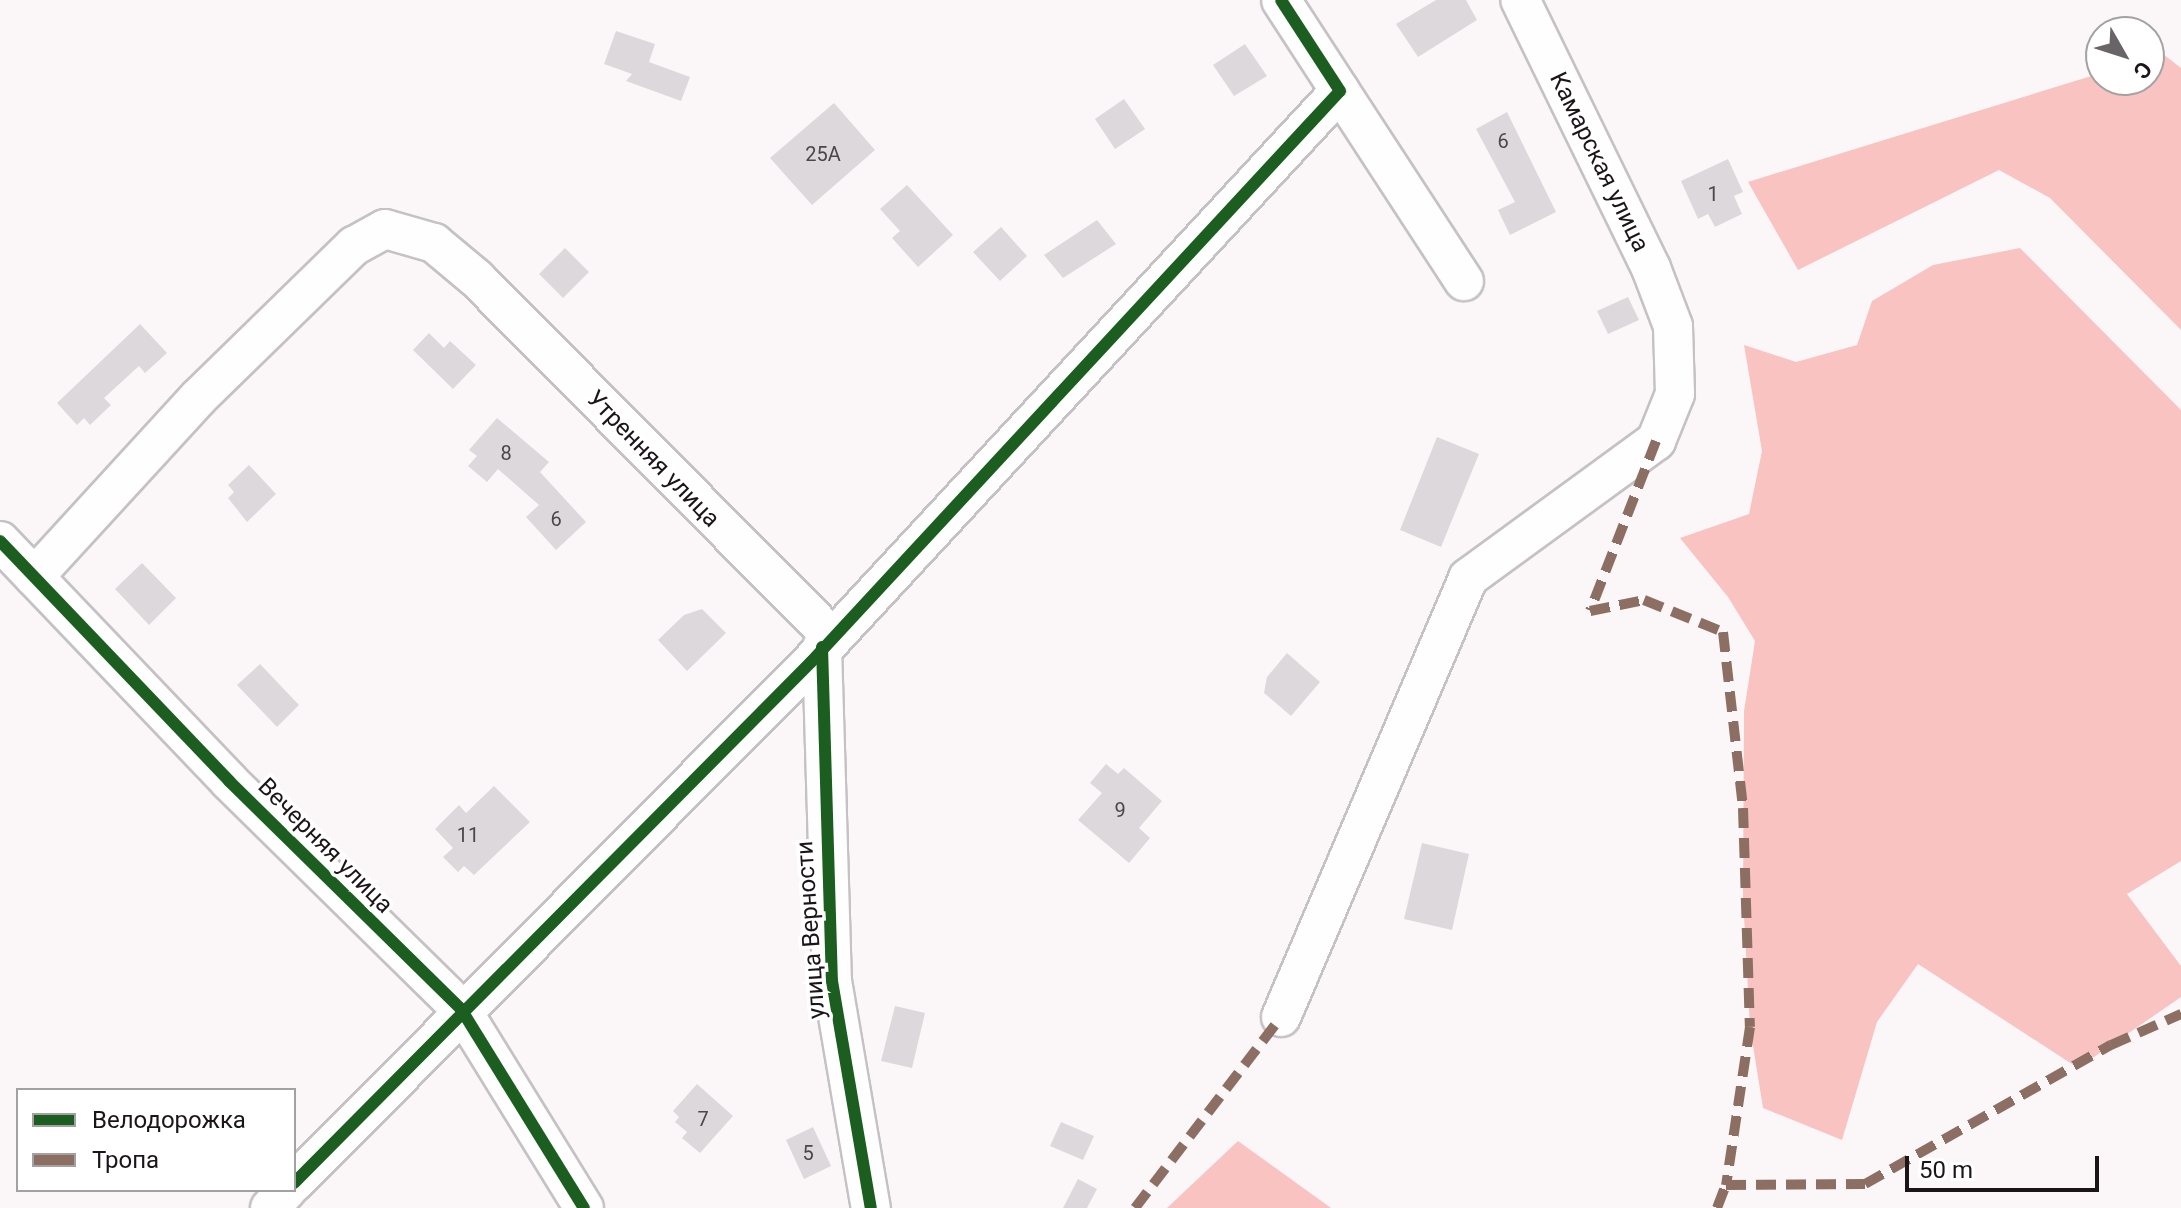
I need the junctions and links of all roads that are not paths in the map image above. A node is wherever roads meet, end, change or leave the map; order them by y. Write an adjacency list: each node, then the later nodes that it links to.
1 (1281, 0): 3 (street)
2 (1520, 0): 9 (street, Камарская улица)
3 (1340, 91): 4 (street); 7 (street)
4 (1464, 281)
5 (0, 541): 6 (street, Вечерняя улица)
6 (34, 577): 7 (street, Утренняя улица); 8 (street, Вечерняя улица)
7 (826, 642): 8 (street); 14 (street, улица Верности)
8 (461, 1009): 10 (street); 13 (street, Вечерняя улица)
9 (1281, 1017)
10 (296, 1181)
11 (285, 1192): 12 (street)
12 (270, 1208)
13 (584, 1208)
14 (871, 1208)

